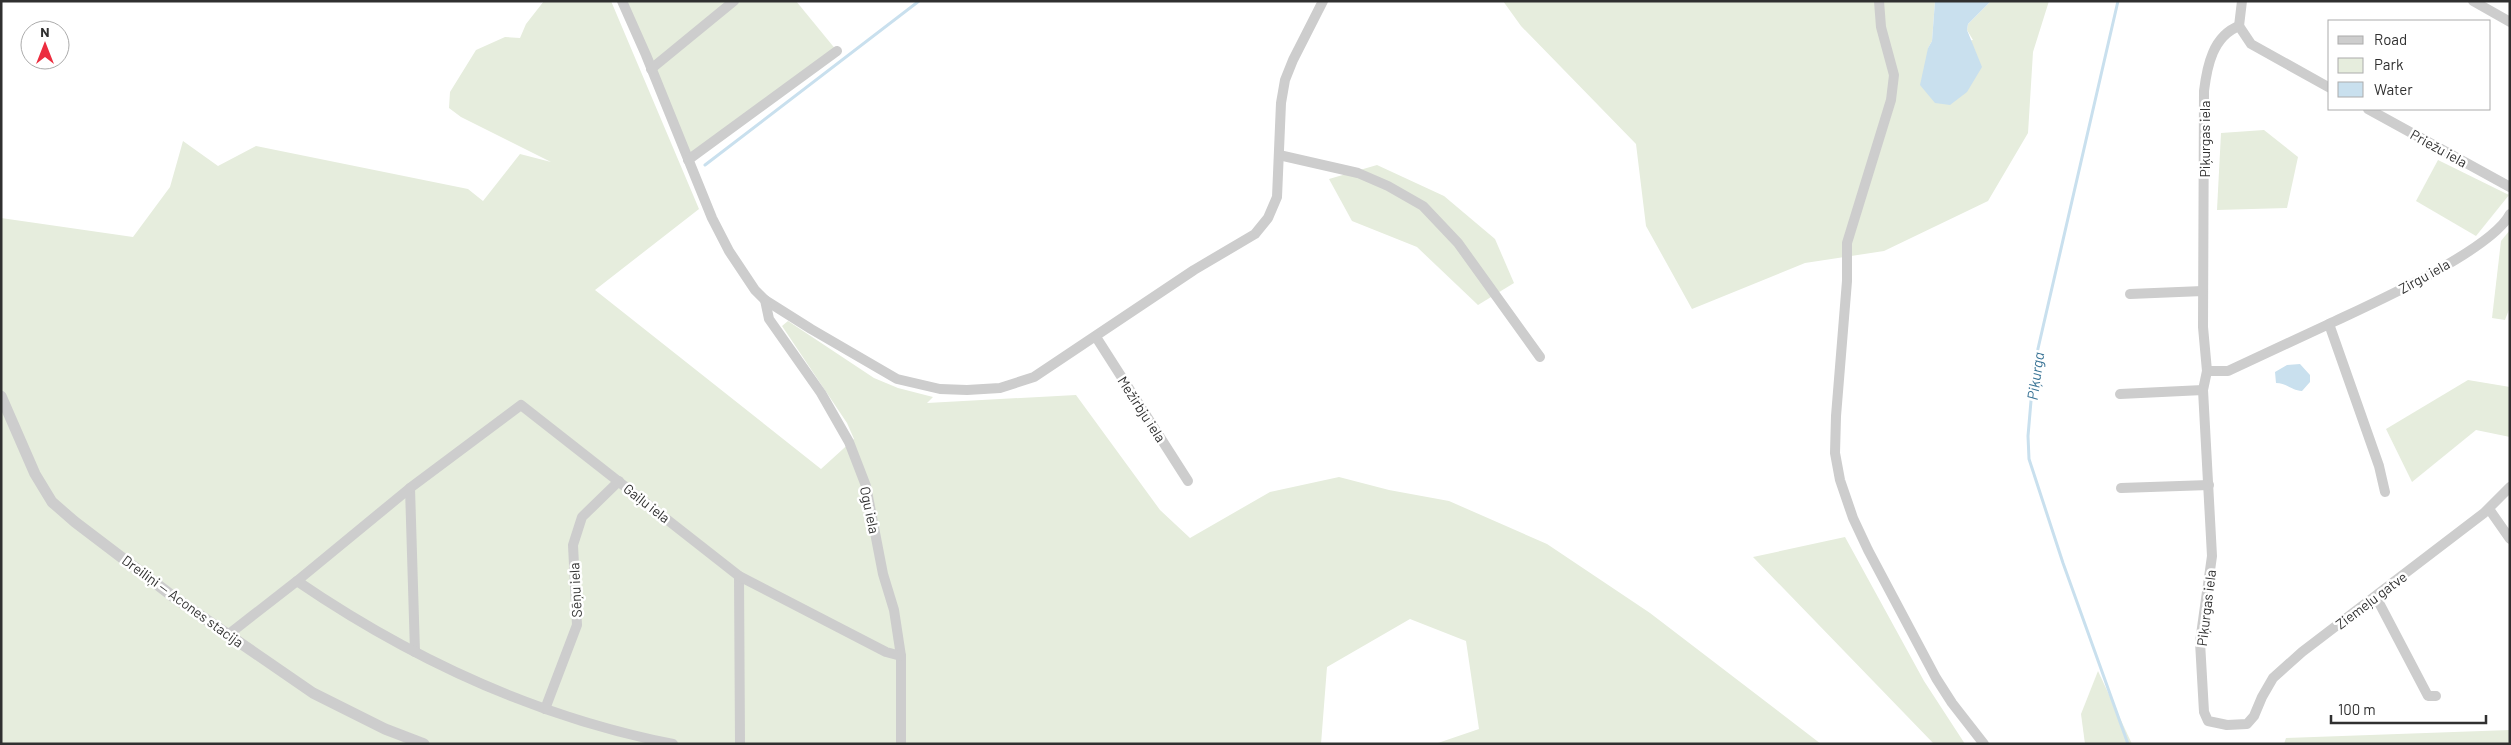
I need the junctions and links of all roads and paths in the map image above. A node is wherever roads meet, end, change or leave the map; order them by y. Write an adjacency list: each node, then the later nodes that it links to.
1 (622, 1): 10 (street)
2 (734, 1): 10 (street)
3 (1324, 1): 13 (street)
4 (1879, 1): 49 (street)
5 (2242, 1): 8 (street)
6 (2474, 1): 7 (street)
7 (2510, 22)
8 (2239, 26): 11 (street); 17 (street, Piķurgas iela)
9 (838, 51): 14 (street)
10 (651, 69): 14 (street)
11 (2328, 87)
12 (2370, 110): 15 (street, Priežu iela)
13 (1279, 155): 21 (street); 22 (street)
14 (688, 160): 19 (street)
15 (2510, 187)
16 (2510, 214): 20 (street, Zirgu iela)
17 (2203, 291): 18 (street); 23 (street, Piķurgas iela)
18 (2130, 294)
19 (765, 300): 21 (street); 41 (street, Ogu iela)
20 (2329, 324): 23 (street, Zirgu iela); 33 (street)
21 (1096, 337): 27 (street, Mežirbju iela)
22 (1540, 357)
23 (2207, 371): 24 (street, Piķurgas iela)
24 (2203, 390): 25 (street); 29 (street, Piķurgas iela)
25 (2120, 394)
26 (1, 396): 39 (street, Dreiliņi — Acones stacija)
27 (1188, 480)
28 (619, 481): 31 (street, Gaiļu iela); 36 (street, Gaiļu iela); 43 (street, Sēņu iela)
29 (2209, 485): 32 (street); 44 (street, Piķurgas iela)
30 (2510, 487): 34 (street, Ziemeļu gatve)
31 (410, 488): 37 (street, Gaiļu iela); 40 (street)
32 (2121, 488)
33 (2385, 492)
34 (2489, 509): 35 (street); 38 (street, Ziemeļu gatve)
35 (2510, 539)
36 (739, 576): 41 (street, Gaiļu iela); 47 (street)
37 (297, 581): 39 (street, Gaiļu iela); 40 (street)
38 (2376, 597): 42 (street); 44 (street, Ziemeļu gatve)
39 (229, 634): 45 (street, Dreiliņi — Acones stacija)
40 (415, 652): 43 (street)
41 (901, 656): 48 (street, Ogu iela)
42 (2436, 696)
43 (545, 709): 46 (street)
44 (2247, 724)
45 (424, 744)
46 (673, 744)
47 (740, 744)
48 (901, 744)
49 (1984, 744)

